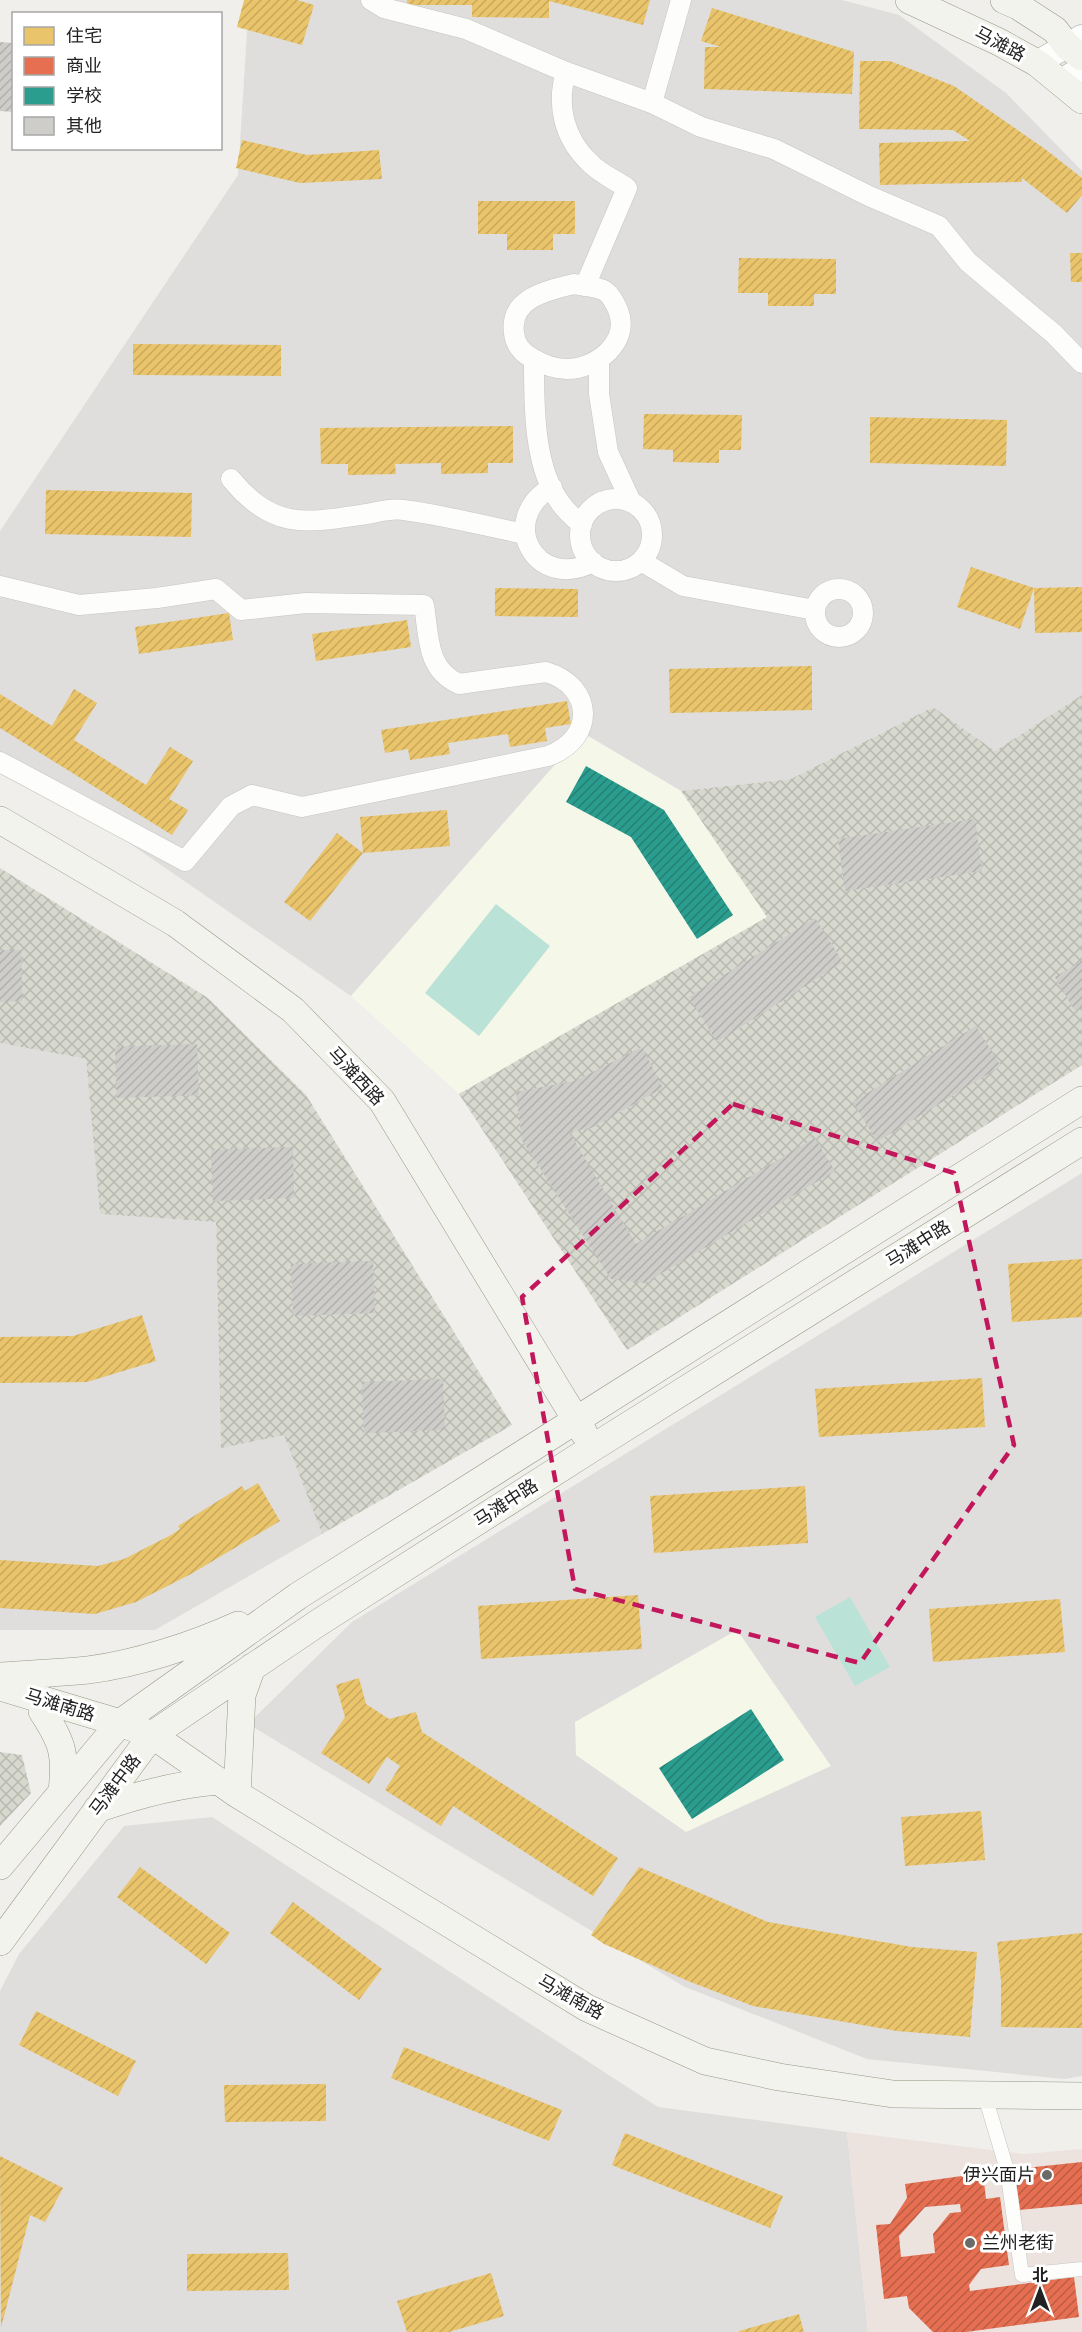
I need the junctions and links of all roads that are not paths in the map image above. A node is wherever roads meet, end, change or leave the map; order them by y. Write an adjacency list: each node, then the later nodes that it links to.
1 (371, 0): 7 (street)
2 (681, 0): 10 (street)
3 (909, 0): 6 (main road, 马滩路)
4 (1004, 0): 5 (main road)
5 (1077, 46): 6 (street)
6 (1037, 63): 8 (main road, 马滩路)
7 (566, 72): 10 (street); 11 (street)
8 (1071, 75): 9 (main road, 马滩路)
9 (1082, 100)
10 (652, 103): 14 (street)
11 (585, 286): 12 (street); 13 (street)
12 (599, 359): 13 (street); 17 (street)
13 (534, 360): 16 (street)
14 (1082, 363)
15 (231, 479): 19 (street)
16 (552, 487): 18 (street); 19 (street)
17 (631, 502): 18 (street); 20 (street)
18 (582, 525): 21 (street)
19 (525, 534): 21 (street)
20 (641, 561): 21 (street); 23 (street)
21 (593, 562)
22 (0, 586): 24 (street)
23 (815, 610)
24 (0, 762)
25 (0, 820): 28 (main road, 马滩西路)
26 (1082, 1100): 28 (main road, 马滩中路)
27 (1082, 1141): 29 (main road, 马滩中路)
28 (574, 1420): 29 (main road, 马滩西路); 30 (main road, 马滩中路)
29 (594, 1447): 31 (main road, 马滩中路)
30 (298, 1596): 32 (main road); 36 (main road, 马滩中路)
31 (252, 1667): 37 (main road, 马滩中路); 38 (main road)
32 (0, 1676)
33 (0, 1687): 36 (main road, 马滩南路)
34 (0, 1704): 35 (main road, 马滩南路)
35 (42, 1711): 36 (main road, 马滩南路); 39 (main road)
36 (120, 1723): 37 (main road, 马滩南路); 39 (main road, 马滩中路)
37 (152, 1735): 38 (main road, 马滩南路); 40 (main road, 马滩中路)
38 (228, 1788): 40 (main road); 43 (main road, 马滩南路)
39 (62, 1792): 41 (main road, 马滩中路)
40 (97, 1809): 42 (main road, 马滩中路)
41 (0, 1866)
42 (0, 1942)
43 (985, 2096): 44 (main road, 马滩南路); 45 (street)
44 (1082, 2096)
45 (1082, 2270)

